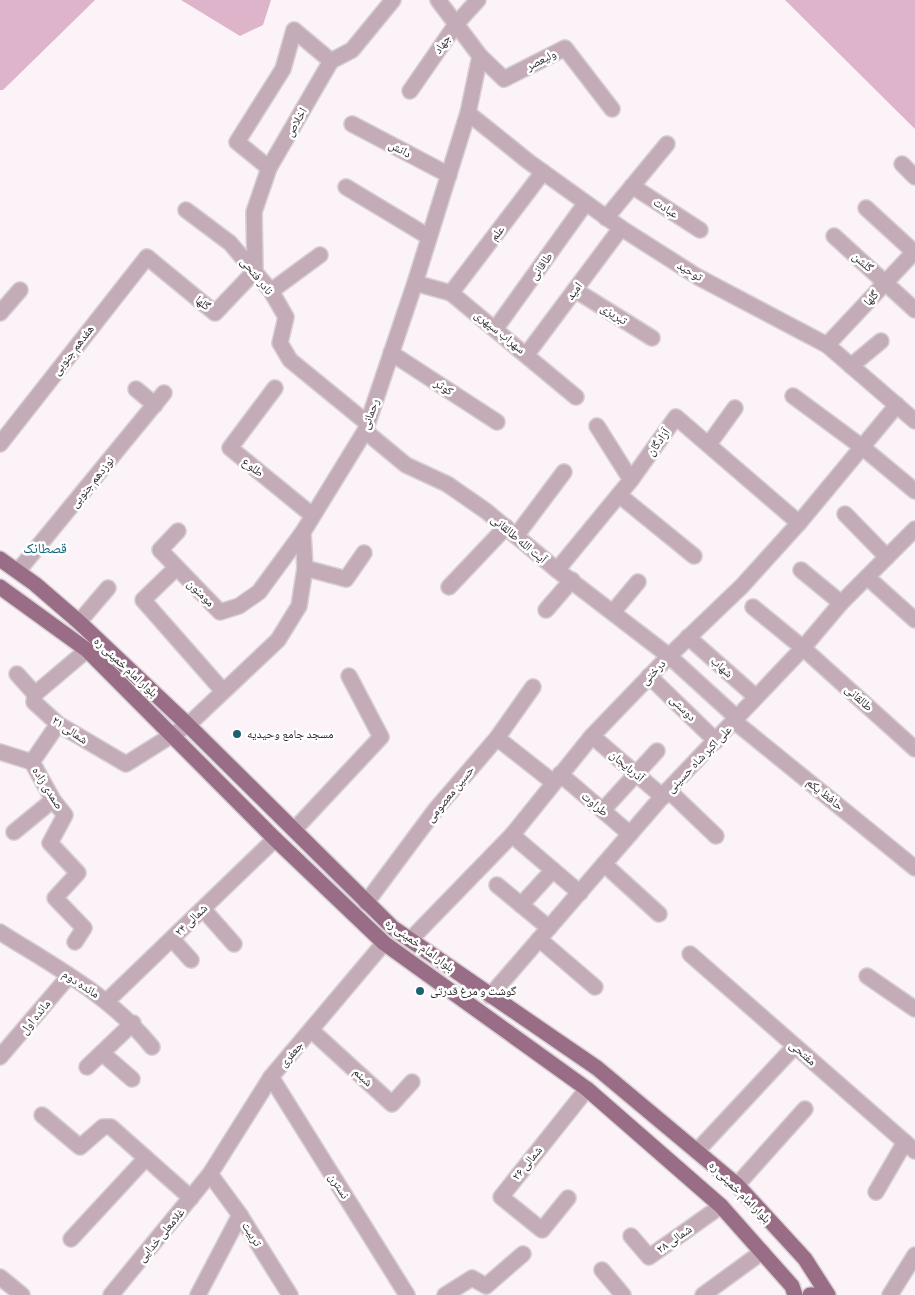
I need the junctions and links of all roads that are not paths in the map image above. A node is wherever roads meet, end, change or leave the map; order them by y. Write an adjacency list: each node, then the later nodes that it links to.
1 (393, 0): 6 (street)
2 (438, 0): 4 (street)
3 (478, 0): 4 (street, جهاد)
4 (457, 23): 5 (street); 7 (street, جهاد)
5 (480, 56): 8 (street, ولیعصر); 9 (street, رحمانی)
6 (330, 61): 13 (street, اخلاص); 13 (street)
7 (410, 91)
8 (612, 109)
9 (468, 114): 14 (street, توحید); 15 (street, رحمانی)
10 (352, 124): 15 (street, دانش)
11 (667, 144): 17 (street)
12 (902, 164): 16 (street)
13 (269, 168): 30 (street, اخلاص)
14 (542, 172): 19 (street, توحید); 36 (street, علم)
15 (449, 175): 26 (street, رحمانی)
16 (915, 177)
17 (632, 186): 22 (street); 24 (street, عبادت)
18 (346, 187): 26 (street)
19 (586, 204): 22 (street, توحید); 39 (street, طاقانی)
20 (866, 208): 27 (street)
21 (186, 210): 30 (street, نادر فتحی)
22 (606, 218): 23 (street, توحید)
23 (621, 228): 34 (street, امید); 42 (street, توحید)
24 (700, 230)
25 (834, 236): 31 (street, گلشن)
26 (429, 237): 32 (street, رحمانی)
27 (915, 252): 31 (street, گلها)
28 (320, 254): 35 (street)
29 (147, 257): 30 (street, گلها); 56 (street, هفدهم جنوبی)
30 (255, 271): 35 (street, نادر فتحی)
31 (885, 282): 37 (street, گلشن); 42 (street, گلها)
32 (415, 283): 36 (street, سهراب سپهری); 43 (street, رحمانی)
33 (20, 290): 38 (street)
34 (575, 290): 40 (street, تبریزی); 44 (street, امید)
35 (271, 291): 55 (street, نادر فتحی)
36 (451, 293): 39 (street, سهراب سپهری)
37 (915, 310)
38 (0, 313)
39 (496, 328): 44 (street, سهراب سپهری)
40 (652, 338)
41 (882, 340): 45 (street)
42 (826, 345): 45 (street, توحید)
43 (391, 353): 53 (street, کوثر); 55 (street, رحمانی)
44 (527, 354): 49 (street, سهراب سپهری)
45 (851, 366): 50 (street, توحید)
46 (275, 388): 63 (street, طلوع)
47 (136, 389): 78 (street, نوزدهم جنوبی)
48 (793, 396): 58 (street)
49 (576, 397)
50 (897, 405): 52 (street, توحید); 58 (street, درختی)
51 (735, 408): 57 (street)
52 (915, 421)
53 (497, 422)
54 (597, 426): 60 (street)
55 (366, 427): 63 (street, رحمانی); 68 (street, آیت الله طالقانی)
56 (0, 444)
57 (709, 444): 60 (street, آزادگان); 65 (street, آزادگان)
58 (862, 446): 61 (street); 65 (street, درختی)
59 (564, 472): 68 (street)
60 (631, 480): 62 (street, آزادگان)
61 (915, 491)
62 (619, 495): 71 (street); 76 (street, آزادگان)
63 (312, 514): 69 (street, رحمانی)
64 (845, 514): 72 (street)
65 (799, 522): 91 (street, درختی)
66 (915, 529): 72 (street, علی اکبر شاه حسینی)
67 (178, 531): 74 (street, مومنون)
68 (510, 531): 76 (street, آیت الله طالقانی); 83 (street)
69 (303, 532): 74 (street, مومنون); 75 (street, رحمانی)
70 (364, 553): 75 (street)
71 (694, 556)
72 (887, 557): 79 (street, علی اکبر شاه حسینی)
73 (0, 559): 78 (main road, بلوار امام خمینی ره)
74 (176, 568): 99 (street)
75 (305, 568): 99 (street, رحمانی)
76 (557, 570): 80 (street, آیت الله طالقانی)
77 (802, 570): 85 (street)
78 (18, 571): 90 (main road, بلوار امام خمینی ره)
79 (867, 577): 85 (street, علی اکبر شاه حسینی); 89 (street)
80 (572, 580): 87 (street); 88 (street, آیت الله طالقانی)
81 (638, 582): 88 (street)
82 (0, 587): 93 (main road, بلوار امام خمینی ره)
83 (449, 587)
84 (108, 588): 90 (street)
85 (841, 603): 92 (street, علی اکبر شاه حسینی)
86 (753, 607): 92 (street, طالقانی)
87 (546, 610)
88 (613, 612): 94 (street, آیت الله طالقانی)
89 (915, 620)
90 (79, 622): 104 (main road, بلوار امام خمینی ره)
91 (688, 637): 94 (street, درختی); 101 (street, شهاب)
92 (803, 648): 101 (street, علی اکبر شاه حسینی); 109 (street, طالقانی)
93 (87, 650): 100 (street); 105 (main road, بلوار امام خمینی ره)
94 (668, 656): 97 (street, درختی); 102 (street, حافظ یکم)
95 (17, 674): 100 (street)
96 (349, 676): 118 (street)
97 (649, 676): 106 (street, درختی); 108 (street, دوستی)
98 (533, 687): 107 (street, حسین معصومی)
99 (223, 690): 104 (street, رحمانی)
100 (35, 694): 103 (street, ۲۱ شمالی)
101 (756, 697): 102 (street, علی اکبر شاه حسینی)
102 (736, 719): 108 (street, علی اکبر شاه حسینی); 125 (street, حافظ یکم)
103 (58, 724): 105 (street, ۲۱ شمالی); 112 (street, صمدی زاده)
104 (188, 725): 105 (street, رحمانی); 118 (main road, بلوار امام خمینی ره)
105 (172, 733): 123 (main road, بلوار امام خمینی ره)
106 (592, 736): 113 (street, آذربایجان); 114 (street, درختی)
107 (497, 738): 114 (street, طراوت); 129 (street, حسین معصومی)
108 (716, 741): 115 (street, علی اکبر شاه حسینی)
109 (915, 749)
110 (657, 751): 113 (street)
111 (0, 752): 112 (street)
112 (32, 762): 116 (street, صمدی زاده)
113 (636, 774): 115 (street, آذربایجان); 117 (street)
114 (557, 778): 117 (street, طراوت); 121 (street, درختی)
115 (665, 793): 120 (street, علی اکبر شاه حسینی); 122 (street, آذربایجان)
116 (53, 800): 119 (street); 137 (street, صمدی زاده)
117 (603, 810): 120 (street, طراوت)
118 (294, 830): 129 (main road, بلوار امام خمینی ره)
119 (14, 832)
120 (630, 834): 124 (street, علی اکبر شاه حسینی)
121 (512, 835): 126 (street); 136 (street, درختی)
122 (716, 836)
123 (275, 839): 131 (street, ۲۴ شمالی); 138 (main road, بلوار امام خمینی ره)
124 (604, 864): 128 (street, علی اکبر شاه حسینی); 132 (street)
125 (915, 868)
126 (553, 870): 128 (street); 130 (street)
127 (496, 885): 130 (street)
128 (580, 893): 134 (street, علی اکبر شاه حسینی)
129 (366, 903): 136 (main road, بلوار امام خمینی ره)
130 (521, 905): 134 (street)
131 (203, 908): 135 (street, ۲۴ شمالی); 139 (street)
132 (659, 914)
133 (0, 932): 142 (street, مائده دوم)
134 (544, 934): 144 (street); 145 (street, علی اکبر شاه حسینی)
135 (172, 939): 141 (street); 146 (street, ۲۴ شمالی)
136 (410, 940): 145 (main road, بلوار امام خمینی ره)
137 (75, 942)
138 (384, 943): 149 (street, جعفری); 158 (main road, بلوار امام خمینی ره)
139 (234, 944)
140 (690, 954): 150 (street, مفتحی)
141 (191, 960)
142 (69, 976): 146 (street, مائده دوم); 153 (street, مائده اول)
143 (868, 976): 147 (street)
144 (595, 987)
145 (490, 996): 162 (main road, بلوار امام خمینی ره)
146 (107, 1001): 148 (street, مائده دوم)
147 (915, 1009)
148 (133, 1023): 151 (street, مائده دوم); 152 (street)
149 (311, 1030): 155 (street, جعفری); 157 (street, شبنم)
150 (795, 1046): 161 (street, مفتحی); 162 (street)
151 (152, 1047)
152 (102, 1053): 154 (street); 156 (street)
153 (0, 1057)
154 (87, 1067)
155 (271, 1077): 164 (street, جعفری); 182 (street, نسترن)
156 (132, 1080)
157 (412, 1082)
158 (588, 1089): 168 (street, ۲۶ شمالی); 169 (main road, بلوار امام خمینی ره)
159 (805, 1109): 165 (street)
160 (42, 1115): 163 (street)
161 (910, 1147): 166 (street)
162 (697, 1151): 165 (main road, بلوار امام خمینی ره)
163 (146, 1158): 167 (street); 172 (street)
164 (210, 1174): 167 (street, غلامعلی خدایی); 170 (street, تربیت)
165 (737, 1185): 189 (main road, بلوار امام خمینی ره)
166 (876, 1192)
167 (191, 1198): 179 (street, غلامعلی خدایی)
168 (568, 1198)
169 (721, 1206): 171 (street, ۲۸ شمالی); 173 (main road, بلوار امام خمینی ره)
170 (240, 1215): 180 (street); 181 (street, تربیت)
171 (631, 1236)
172 (71, 1238)
173 (762, 1252): 185 (street); 186 (main road, بلوار امام خمینی ره)
174 (523, 1254): 183 (street)
175 (915, 1255): 190 (street)
176 (602, 1270): 184 (street)
177 (3, 1286): 178 (street)
178 (22, 1295)
179 (111, 1295)
180 (198, 1295)
181 (290, 1295)
182 (407, 1295)
183 (445, 1295)
184 (623, 1295)
185 (703, 1295)
186 (795, 1295)
187 (810, 1295): 188 (main road)
188 (819, 1295)
189 (828, 1295)
190 (890, 1295)

